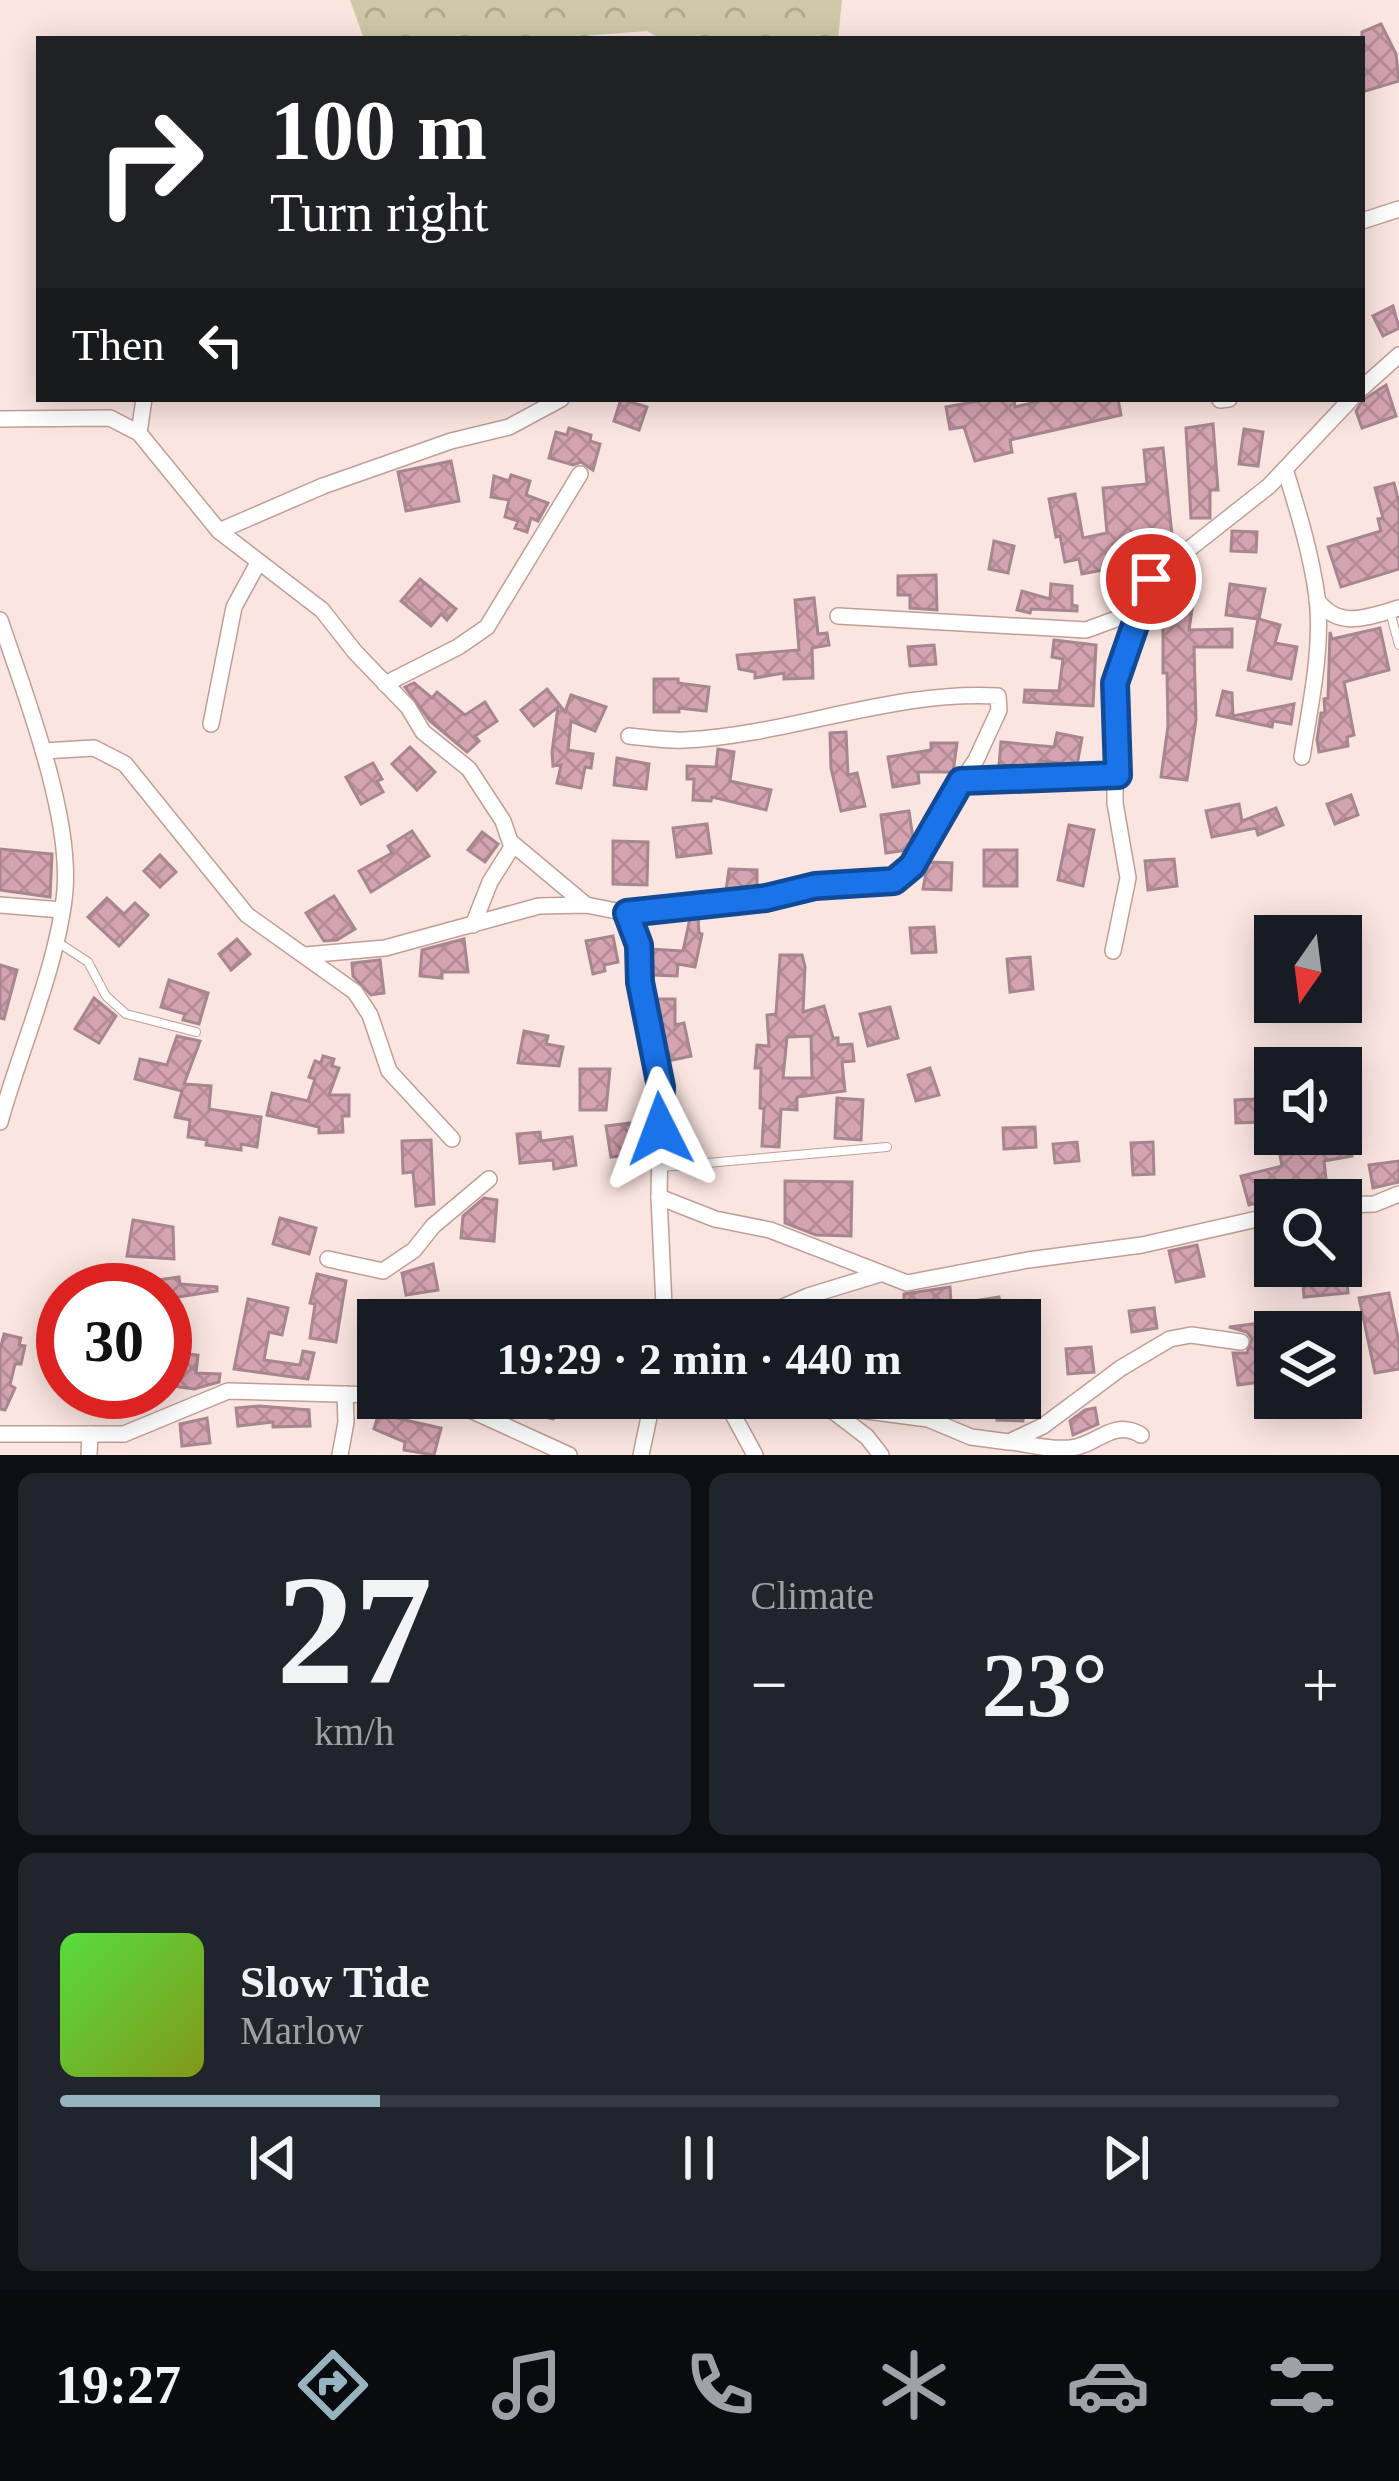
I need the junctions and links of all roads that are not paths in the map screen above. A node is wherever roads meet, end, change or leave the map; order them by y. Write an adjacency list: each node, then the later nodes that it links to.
1 (1399, 209): 2 (street)
2 (1365, 220)
3 (1399, 356): 4 (street)
4 (1365, 385)
5 (144, 402): 9 (street)
6 (555, 402): 12 (street)
7 (1348, 402): 10 (street)
8 (0, 419): 9 (street)
9 (139, 433): 12 (street)
10 (1286, 469): 14 (street); 16 (street)
11 (580, 474): 21 (street)
12 (219, 531): 13 (street)
13 (258, 562): 21 (street); 22 (street)
14 (1317, 600): 15 (street); 25 (street)
15 (1394, 609): 19 (lane)
16 (1138, 611): 17 (street); 26 (street)
17 (838, 616)
18 (0, 620): 20 (street)
19 (1399, 645)
20 (8, 666): 24 (street)
21 (386, 684): 28 (street)
22 (211, 724)
23 (629, 736): 27 (street)
24 (43, 751): 31 (street); 36 (street)
25 (1303, 757)
26 (1118, 775): 27 (street); 35 (street)
27 (961, 781): 32 (street)
28 (512, 843): 30 (street); 33 (street)
29 (0, 905): 31 (street)
30 (586, 905): 32 (street); 33 (street)
31 (62, 910): 34 (street)
32 (627, 913): 41 (street)
33 (473, 925): 36 (street)
34 (55, 940): 37 (lane); 38 (street)
35 (1113, 951)
36 (304, 955): 39 (street)
37 (196, 1032)
38 (0, 1122)
39 (452, 1139)
40 (887, 1148): 41 (lane)
41 (660, 1168): 44 (street)
42 (489, 1179): 47 (street)
43 (1399, 1194): 45 (street)
44 (659, 1197): 48 (street); 49 (street)
45 (1362, 1204)
46 (1254, 1220): 48 (street)
47 (328, 1259)
48 (880, 1274): 50 (street)
49 (664, 1299)
50 (801, 1299)
51 (1241, 1342): 62 (street)
52 (345, 1394): 53 (street); 60 (street); 65 (street)
53 (357, 1394)
54 (487, 1419): 63 (street)
55 (649, 1419): 67 (street)
56 (735, 1419): 68 (street)
57 (844, 1419): 69 (street)
58 (928, 1419): 62 (street)
59 (0, 1434): 60 (street)
60 (90, 1434): 64 (street)
61 (1141, 1435): 62 (street)
62 (1009, 1442)
63 (550, 1451): 66 (street)
64 (89, 1455)
65 (340, 1455)
66 (569, 1455)
67 (641, 1455)
68 (755, 1455)
69 (881, 1455)

